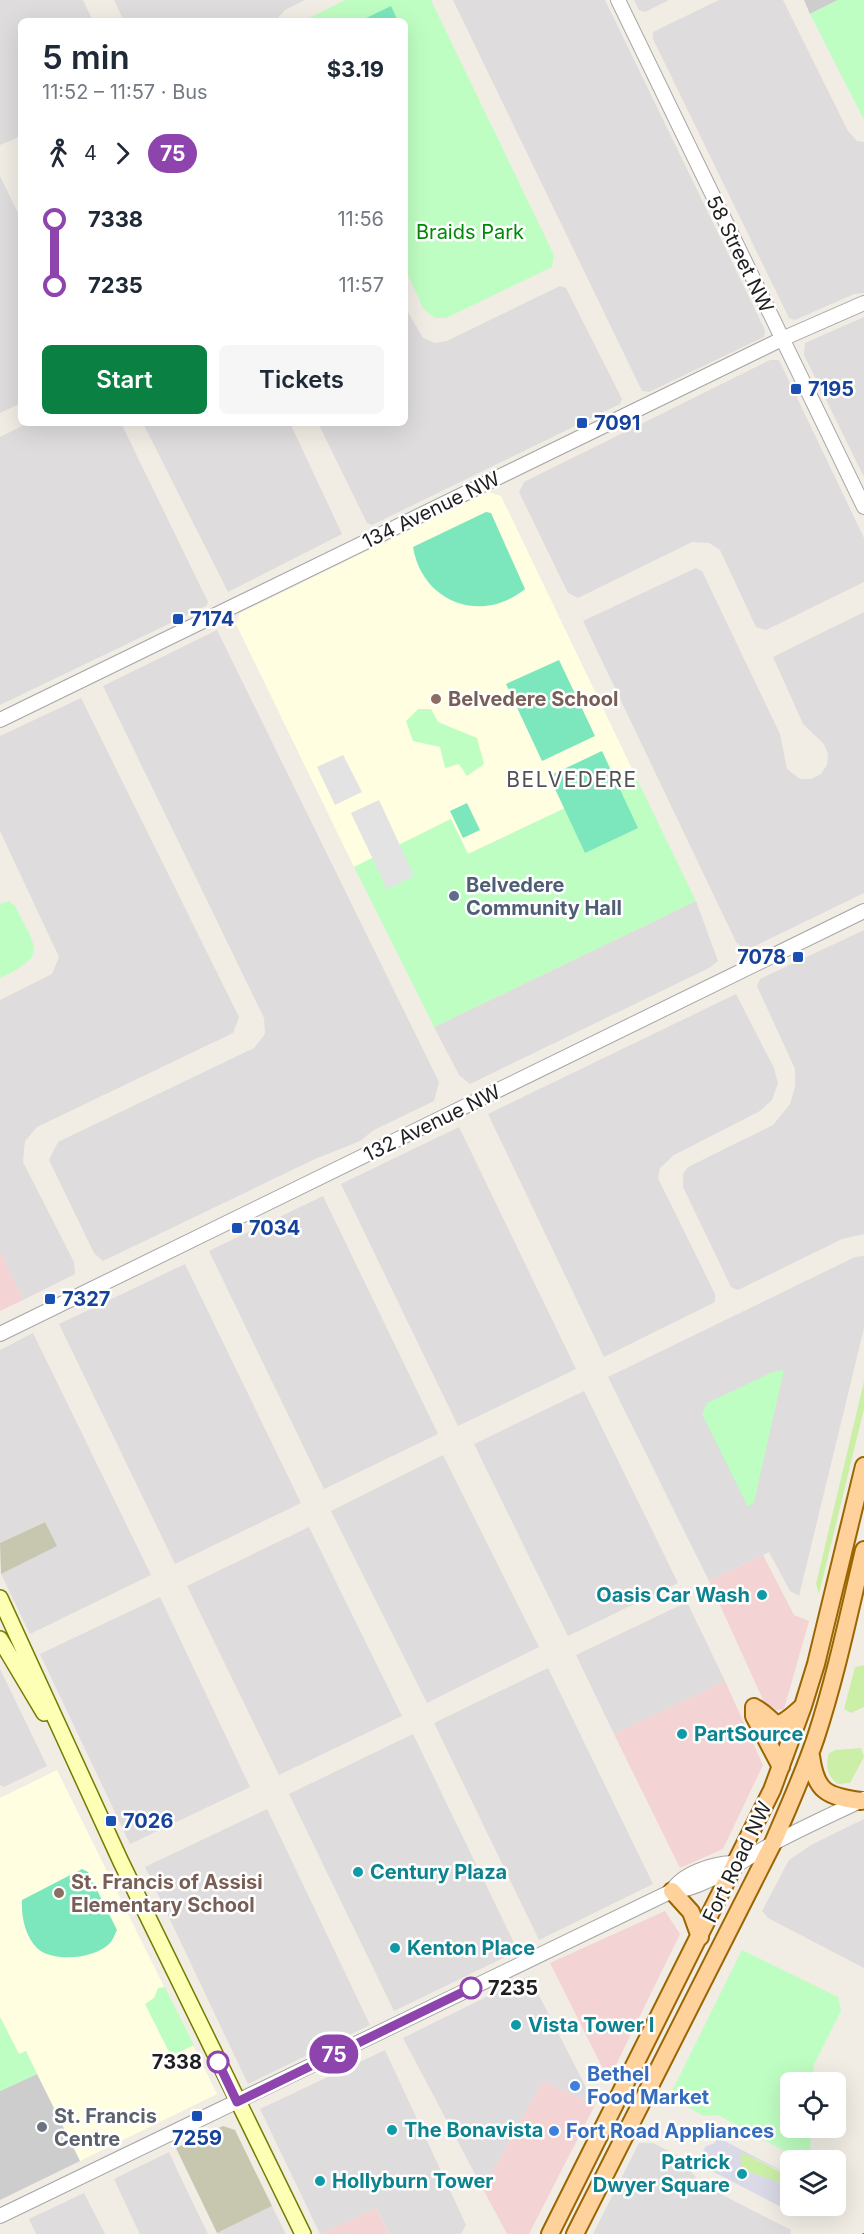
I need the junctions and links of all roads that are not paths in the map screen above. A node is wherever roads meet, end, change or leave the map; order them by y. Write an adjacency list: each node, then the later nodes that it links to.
1 (618, 0): 3 (street, 58 Street NW)
2 (864, 303): 3 (street, 134 Avenue NW)
3 (782, 339): 4 (street, 58 Street NW); 5 (street, 134 Avenue NW)
4 (864, 507)
5 (0, 720)
6 (864, 911): 7 (street, 132 Avenue NW)
7 (0, 1334)
8 (864, 1466): 12 (main road, Fort Road NW)
9 (864, 1550): 13 (main road, Fort Road NW)
10 (0, 1598): 14 (main road)
11 (0, 1639): 14 (main road)
12 (803, 1706): 15 (main road, Fort Road NW); 15 (main road)
13 (810, 1753): 16 (main road); 17 (main road, Fort Road NW)
14 (74, 1762): 21 (main road)
15 (781, 1767): 18 (main road, Fort Road NW)
16 (862, 1800): 17 (street)
17 (773, 1843): 18 (street); 25 (main road, Fort Road NW)
18 (737, 1863): 19 (street); 20 (main road, Fort Road NW)
19 (672, 1891): 20 (main road); 21 (street)
20 (700, 1937): 24 (main road, Fort Road NW)
21 (237, 2102): 22 (street); 23 (main road)
22 (0, 2216)
23 (303, 2234)
24 (550, 2234)
25 (575, 2234)

